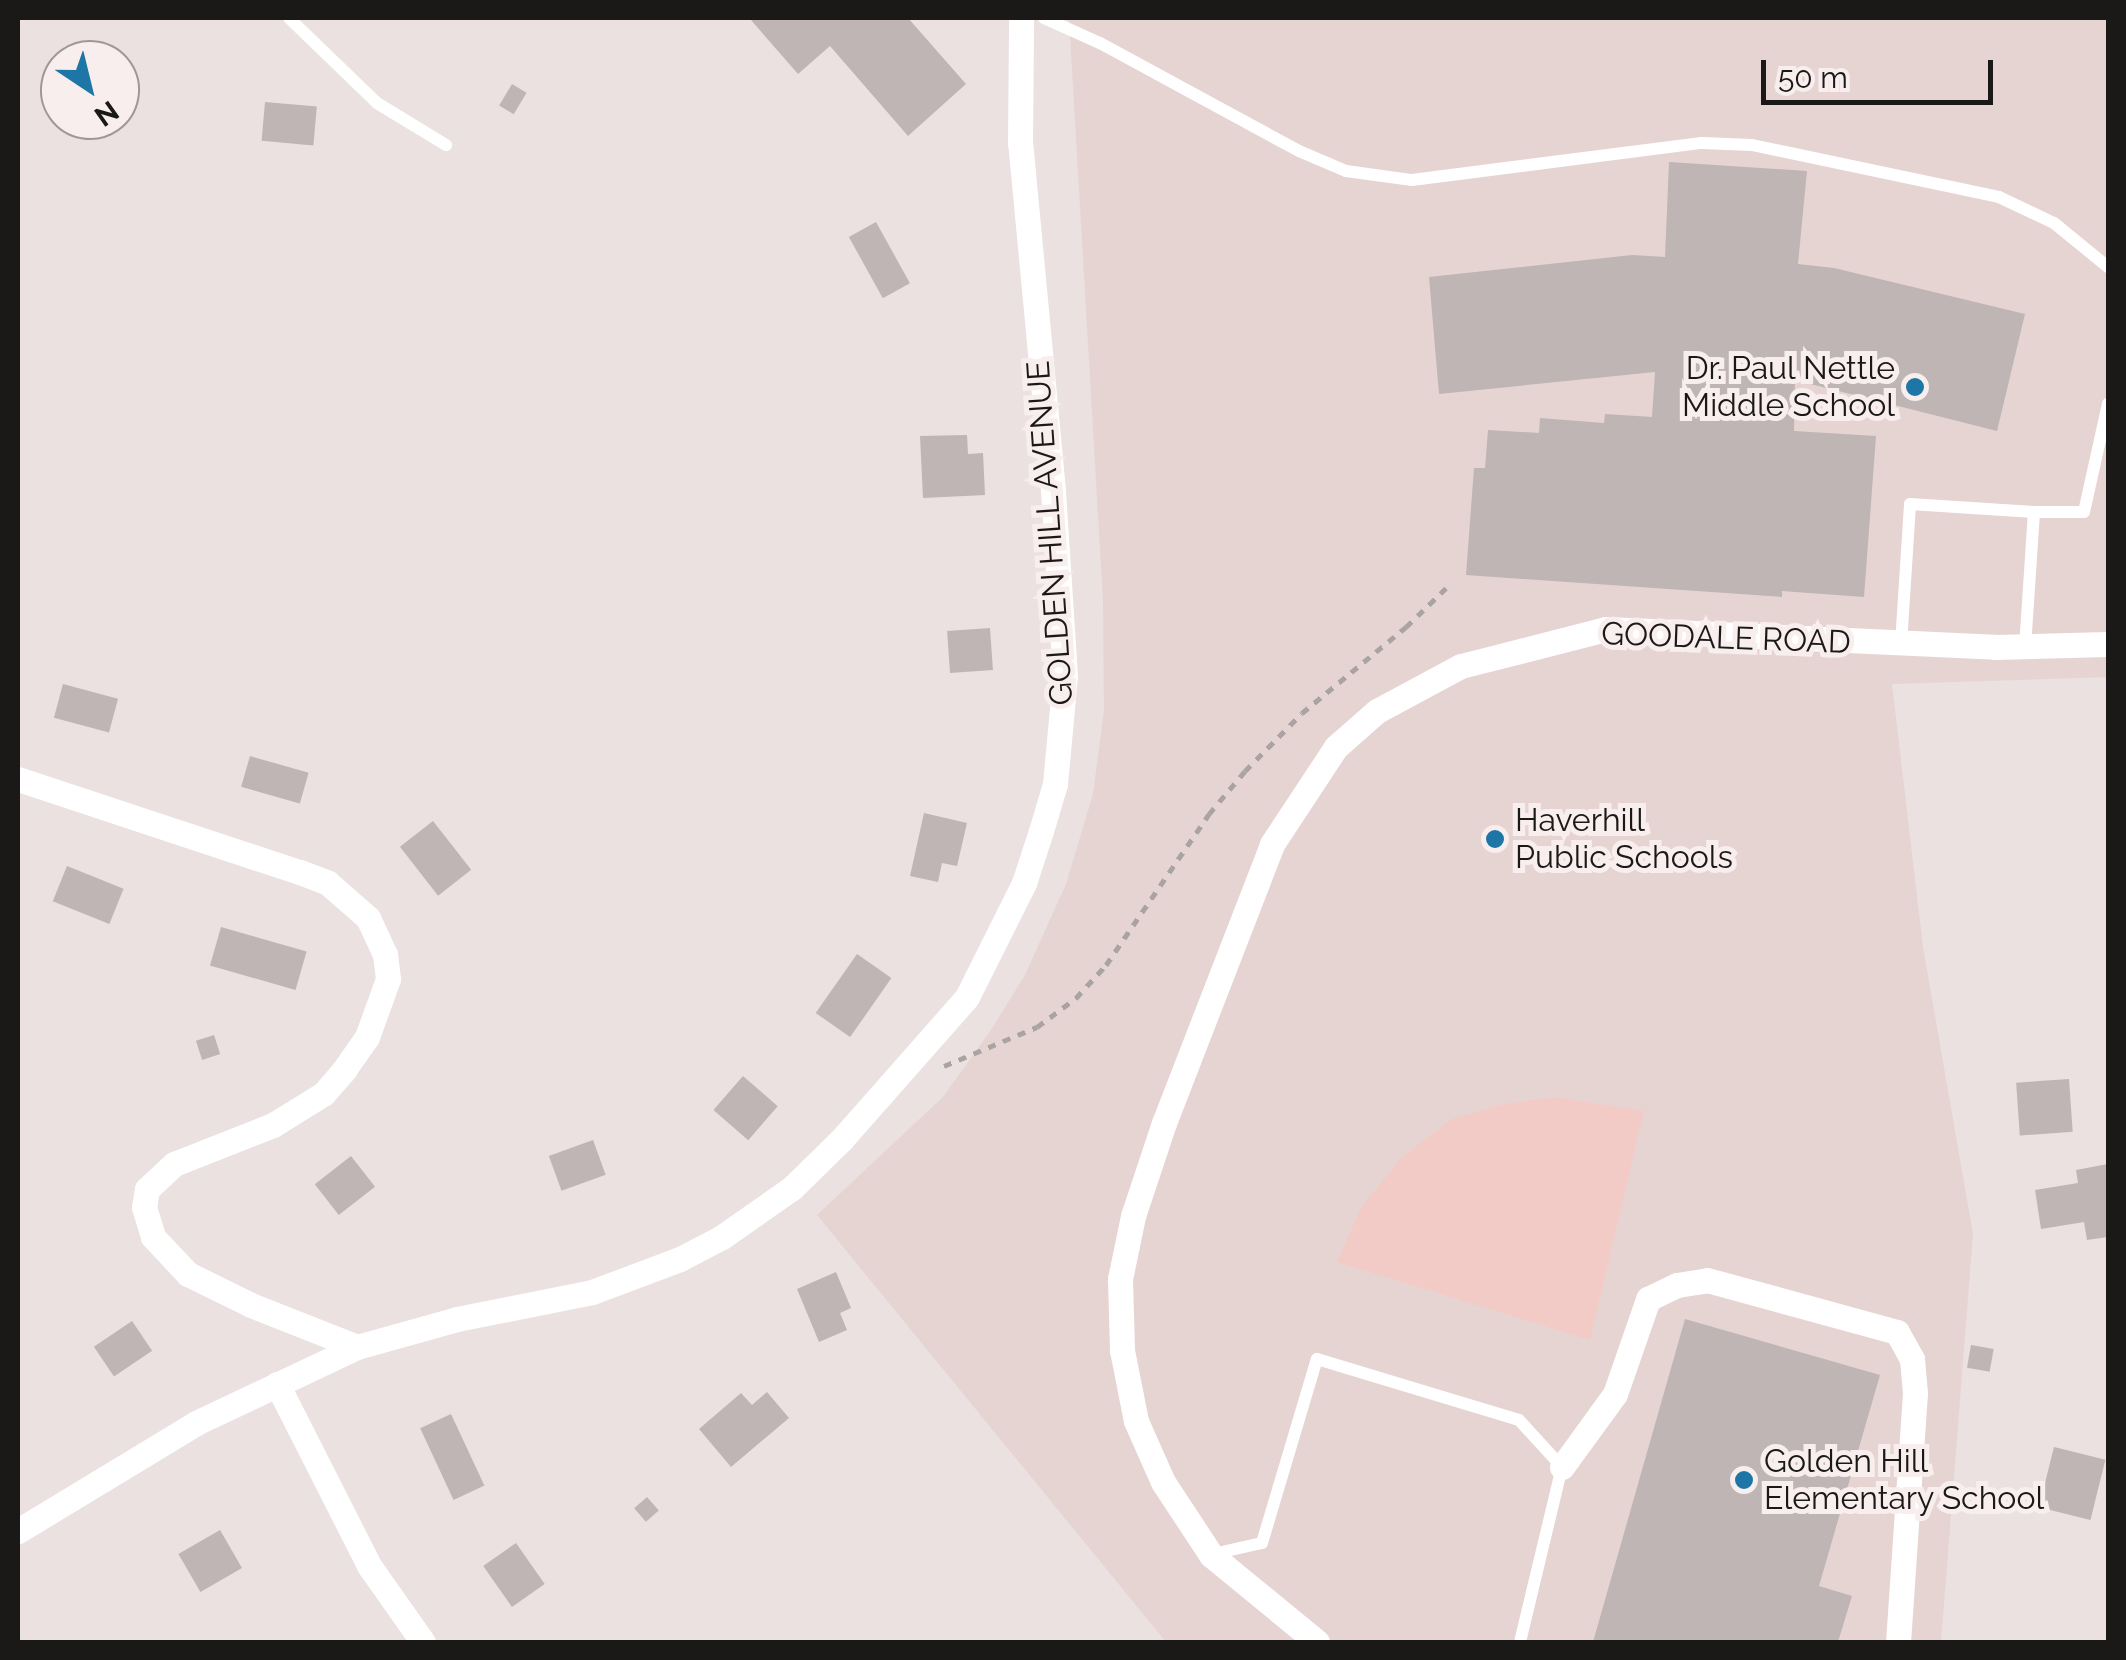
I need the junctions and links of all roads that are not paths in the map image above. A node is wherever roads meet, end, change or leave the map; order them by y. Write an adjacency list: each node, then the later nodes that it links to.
1 (289, 18): 4 (lane)
2 (1022, 18): 12 (street, GOLDEN HILL AVENUE)
3 (1044, 18): 5 (lane)
4 (446, 145)
5 (2108, 266)
6 (2108, 404): 7 (lane)
7 (2034, 512): 8 (lane); 10 (lane)
8 (1901, 644): 10 (street, GOODALE ROAD); 16 (street, GOODALE ROAD)
9 (2108, 644): 10 (street, GOODALE ROAD)
10 (2025, 646)
11 (18, 778): 12 (street)
12 (357, 1347): 13 (street, GOLDEN HILL AVENUE)
13 (277, 1384): 15 (street, GOLDEN HILL AVENUE); 17 (street)
14 (1562, 1466): 16 (lane); 19 (lane); 20 (street)
15 (18, 1532)
16 (1211, 1555): 18 (street, GOODALE ROAD)
17 (423, 1642)
18 (1317, 1642)
19 (1520, 1642)
20 (1898, 1642)

